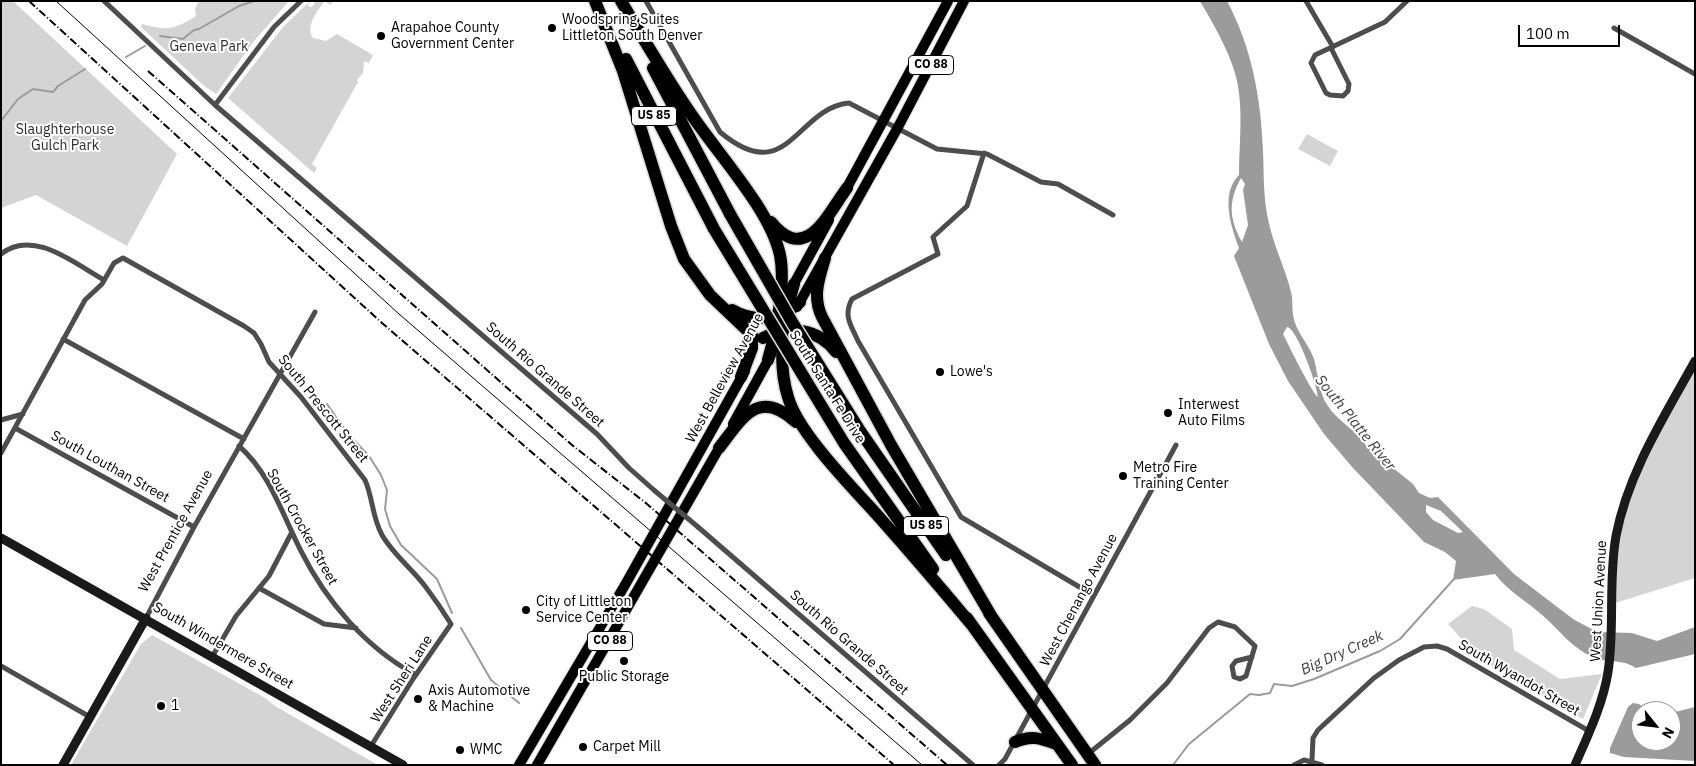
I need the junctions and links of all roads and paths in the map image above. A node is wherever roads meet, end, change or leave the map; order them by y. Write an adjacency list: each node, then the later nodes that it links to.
1 (104, 1): 13 (street, South Rio Grande Street)
2 (301, 1): 13 (street)
3 (596, 1): 20 (highway); 52 (highway, South Santa Fe Drive / US 85, bridge)
4 (621, 1): 18 (highway); 50 (highway, South Santa Fe Drive / US 85, bridge)
5 (646, 1): 14 (street)
6 (948, 1): 14 (main road, CO 88)
7 (964, 1): 15 (main road, West Belleview Avenue / CO 88)
8 (1306, 1): 11 (street)
9 (1407, 1): 11 (street)
10 (1614, 28): 12 (street)
11 (1332, 48): 11 (street)
12 (1695, 74)
13 (216, 106): 71 (street, South Rio Grande Street, bridge)
14 (884, 121): 15 (street); 17 (main road, CO 88)
15 (898, 128): 16 (street); 22 (main road, West Belleview Avenue / CO 88)
16 (984, 153): 19 (street); 48 (street)
17 (847, 188): 18 (highway); 24 (main road, CO 88)
18 (753, 200): 27 (highway)
19 (1113, 215)
20 (678, 245): 27 (highway); 34 (highway)
21 (1, 254): 23 (street)
22 (825, 258): 25 (main road, West Belleview Avenue / CO 88); 32 (highway)
23 (104, 280): 29 (street); 33 (street, South Prescott Street)
24 (794, 284): 27 (highway)
25 (800, 302): 27 (highway); 28 (main road, West Belleview Avenue / CO 88)
26 (316, 312): 33 (street, West Prentice Avenue)
27 (781, 314): 28 (highway); 28 (main road, West Belleview Avenue / CO 88)
28 (774, 334): 30 (highway); 32 (highway); 34 (main road, West Belleview Avenue / CO 88); 38 (highway)
29 (63, 339): 35 (street); 39 (street)
30 (768, 360): 42 (main road, West Belleview Avenue / CO 88)
31 (1695, 361): 61 (street, West Union Avenue)
32 (852, 374): 50 (highway)
33 (280, 375): 39 (street, West Prentice Avenue); 51 (street, South Prescott Street)
34 (741, 377): 69 (main road, West Belleview Avenue / CO 88)
35 (23, 414): 36 (street); 37 (street)
36 (1, 420)
37 (15, 428): 43 (street); 44 (street, South Louthan Street)
38 (807, 432): 42 (highway); 52 (highway)
39 (244, 439): 41 (street, West Prentice Avenue)
40 (1176, 445): 48 (street, West Chenango Avenue)
41 (240, 446): 44 (street, West Prentice Avenue); 45 (street, South Crocker Street)
42 (719, 448): 70 (main road, West Belleview Avenue / CO 88)
43 (1, 453)
44 (194, 527): 49 (street, West Prentice Avenue)
45 (292, 532): 47 (street); 53 (street, South Crocker Street)
46 (1, 538): 49 (street, South Windermere Street)
47 (259, 588): 53 (street); 54 (street)
48 (1093, 595): 58 (street, West Chenango Avenue)
49 (146, 618): 54 (street, South Windermere Street); 60 (street, West Prentice Avenue)
50 (993, 619): 58 (highway, South Santa Fe Drive / US 85)
51 (452, 624): 57 (street, West Sheri Lane)
52 (971, 624): 59 (highway, South Santa Fe Drive / US 85)
53 (356, 628): 57 (street, South Crocker Street)
54 (212, 657): 64 (street, South Windermere Street)
55 (1252, 657): 55 (street); 65 (street)
56 (1, 666): 60 (street)
57 (416, 674): 64 (street, West Sheri Lane)
58 (1043, 692): 59 (street, West Chenango Avenue); 65 (highway, South Santa Fe Drive / US 85)
59 (1033, 710): 62 (street, West Chenango Avenue); 63 (highway, South Santa Fe Drive / US 85)
60 (91, 717): 67 (street, West Prentice Avenue)
61 (1589, 732): 66 (street, South Wyandot Street); 76 (street, West Union Avenue)
62 (1015, 742): 63 (highway); 72 (street, West Chenango Avenue)
63 (1056, 744): 73 (highway, South Santa Fe Drive / US 85)
64 (371, 746): 68 (street, South Windermere Street)
65 (1091, 760)
66 (1312, 760): 74 (street); 75 (street)
67 (63, 765)
68 (403, 765)
69 (519, 765)
70 (537, 765)
71 (973, 765)
72 (999, 765)
73 (1072, 765)
74 (1294, 765)
75 (1322, 765)
76 (1575, 765)

